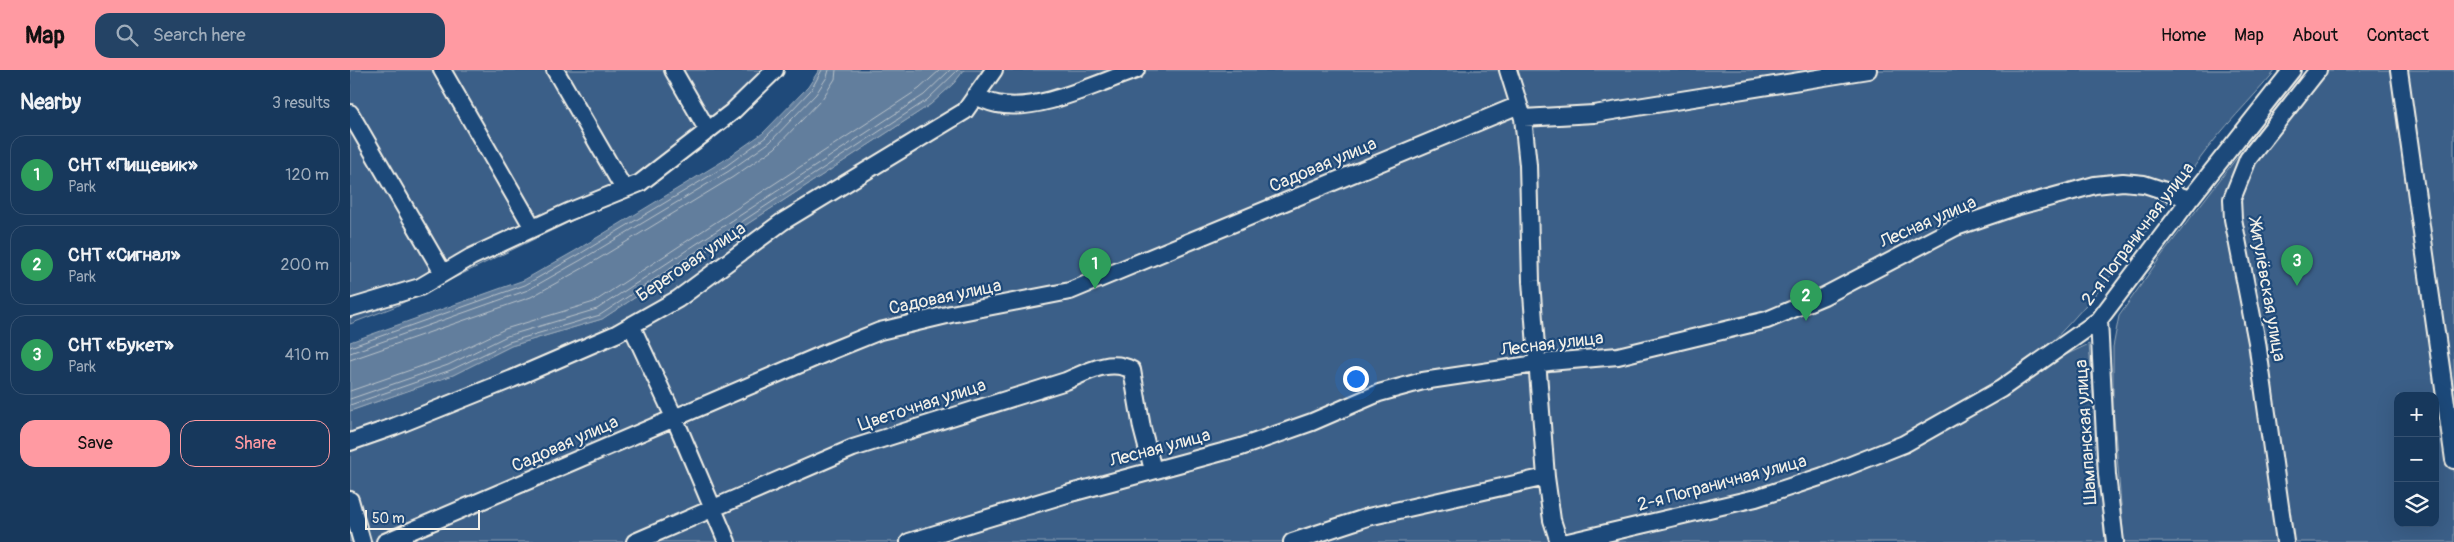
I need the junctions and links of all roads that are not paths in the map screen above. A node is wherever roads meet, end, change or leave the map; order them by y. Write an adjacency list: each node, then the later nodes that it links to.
1 (442, 70): 18 (street)
2 (555, 70): 16 (street)
3 (673, 70): 15 (street)
4 (774, 70): 15 (street)
5 (994, 70): 12 (street, Береговая улица)
6 (1136, 70): 12 (street)
7 (1508, 70): 13 (street)
8 (1868, 70): 13 (street, Садовая улица)
9 (2292, 70): 17 (street, 2-я Пограничная улица)
10 (2318, 70): 40 (street, Жигулёвская улица)
11 (2399, 70): 26 (street)
12 (975, 96): 22 (street, Береговая улица)
13 (1521, 111): 23 (street); 24 (street, Садовая улица)
14 (350, 114): 19 (street)
15 (708, 131): 16 (street)
16 (624, 189): 18 (street)
17 (2190, 199): 21 (street, 2-я Пограничная улица); 23 (street, Лесная улица)
18 (533, 228): 19 (street)
19 (443, 273): 20 (street)
20 (350, 308)
21 (2099, 320): 38 (street, 2-я Пограничная улица); 39 (street, Шампанская улица)
22 (631, 325): 24 (street); 25 (street, Береговая улица)
23 (1538, 365): 27 (street, Лесная улица); 28 (street)
24 (674, 417): 30 (street); 32 (street, Садовая улица)
25 (350, 442)
26 (2454, 460)
27 (1153, 470): 30 (street, Цветочная улица); 35 (street, Лесная улица)
28 (1546, 477): 36 (street); 37 (street)
29 (350, 500): 31 (street)
30 (712, 509): 33 (street, Цветочная улица); 34 (street)
31 (362, 542)
32 (385, 542)
33 (636, 542)
34 (727, 542)
35 (910, 542)
36 (1292, 542)
37 (1559, 542)
38 (1568, 542)
39 (2114, 542)
40 (2285, 542)

